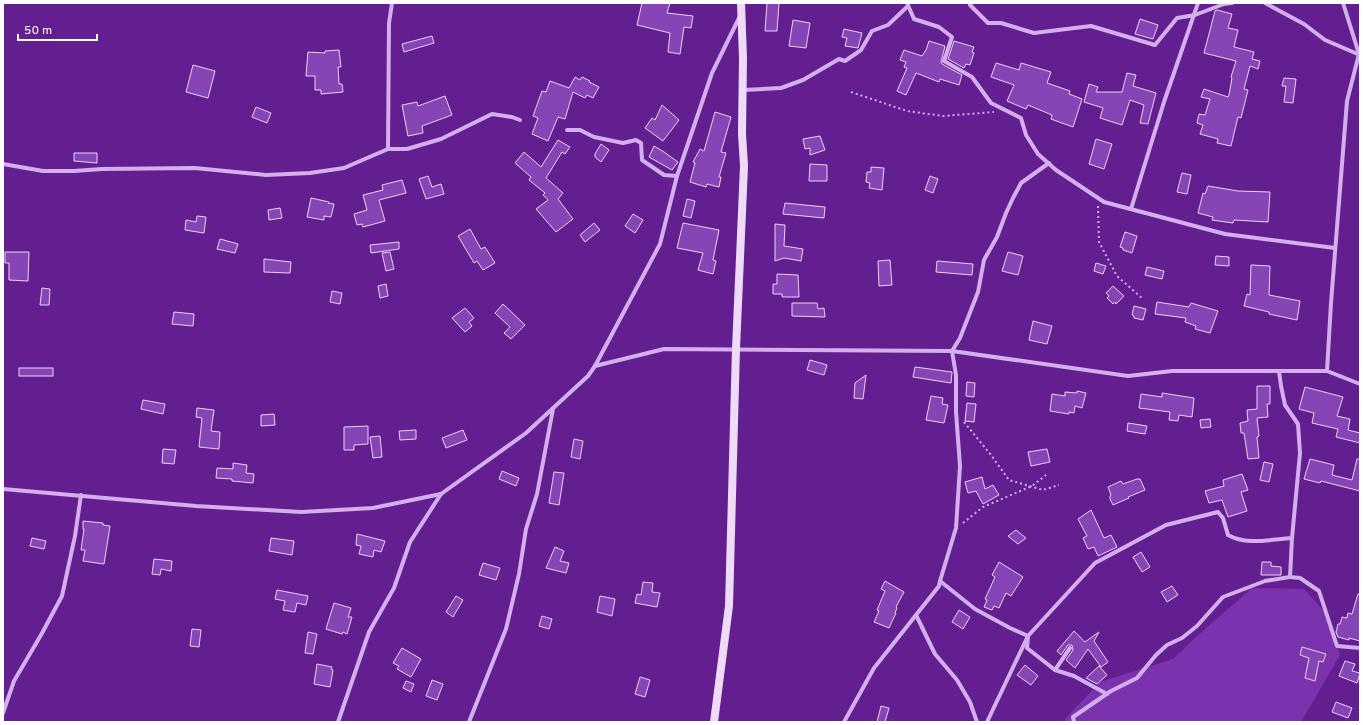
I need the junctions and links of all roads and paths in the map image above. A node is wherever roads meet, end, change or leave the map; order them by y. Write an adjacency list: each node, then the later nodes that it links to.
1 (392, 3): 17 (street)
2 (741, 3): 9 (street)
3 (971, 3): 10 (street)
4 (1198, 3): 10 (street)
5 (1232, 3): 10 (street)
6 (1265, 3): 11 (street)
7 (1343, 3): 11 (street)
8 (908, 5): 12 (street); 14 (street)
9 (742, 12): 12 (street); 20 (street)
10 (1194, 15): 22 (street)
11 (1360, 55): 23 (street)
12 (743, 90): 25 (street)
13 (851, 92): 14 (path)
14 (1007, 111): 18 (street)
15 (520, 120): 17 (street)
16 (567, 130): 20 (street)
17 (388, 149): 19 (street)
18 (1049, 163): 21 (street); 26 (street)
19 (3, 164)
20 (677, 176): 27 (street)
21 (1097, 197): 22 (street); 24 (path)
22 (1130, 209): 23 (street)
23 (1335, 248): 29 (street)
24 (1143, 299)
25 (736, 349): 26 (street); 27 (street); 52 (street)
26 (952, 351): 28 (street); 32 (street)
27 (595, 366): 31 (street)
28 (1279, 371): 29 (street); 40 (street)
29 (1327, 371): 30 (street)
30 (1360, 384)
31 (553, 408): 37 (street); 51 (street)
32 (956, 412): 35 (path); 39 (street)
33 (1046, 475): 35 (path)
34 (1059, 485): 35 (path)
35 (1032, 486): 39 (path)
36 (3, 490): 38 (street)
37 (441, 494): 38 (street); 50 (street)
38 (81, 496): 49 (street)
39 (956, 528): 42 (street)
40 (1292, 538): 41 (street); 44 (street)
41 (1290, 577): 46 (street); 48 (street)
42 (940, 582): 43 (street); 44 (street)
43 (916, 615): 53 (street); 54 (street)
44 (1028, 636): 47 (street); 55 (street)
45 (1070, 648): 47 (street)
46 (1360, 648)
47 (1055, 670): 48 (street)
48 (1107, 694): 56 (street)
49 (3, 713)
50 (338, 722)
51 (469, 722)
52 (714, 722)
53 (844, 722)
54 (977, 722)
55 (986, 722)
56 (1074, 722)

